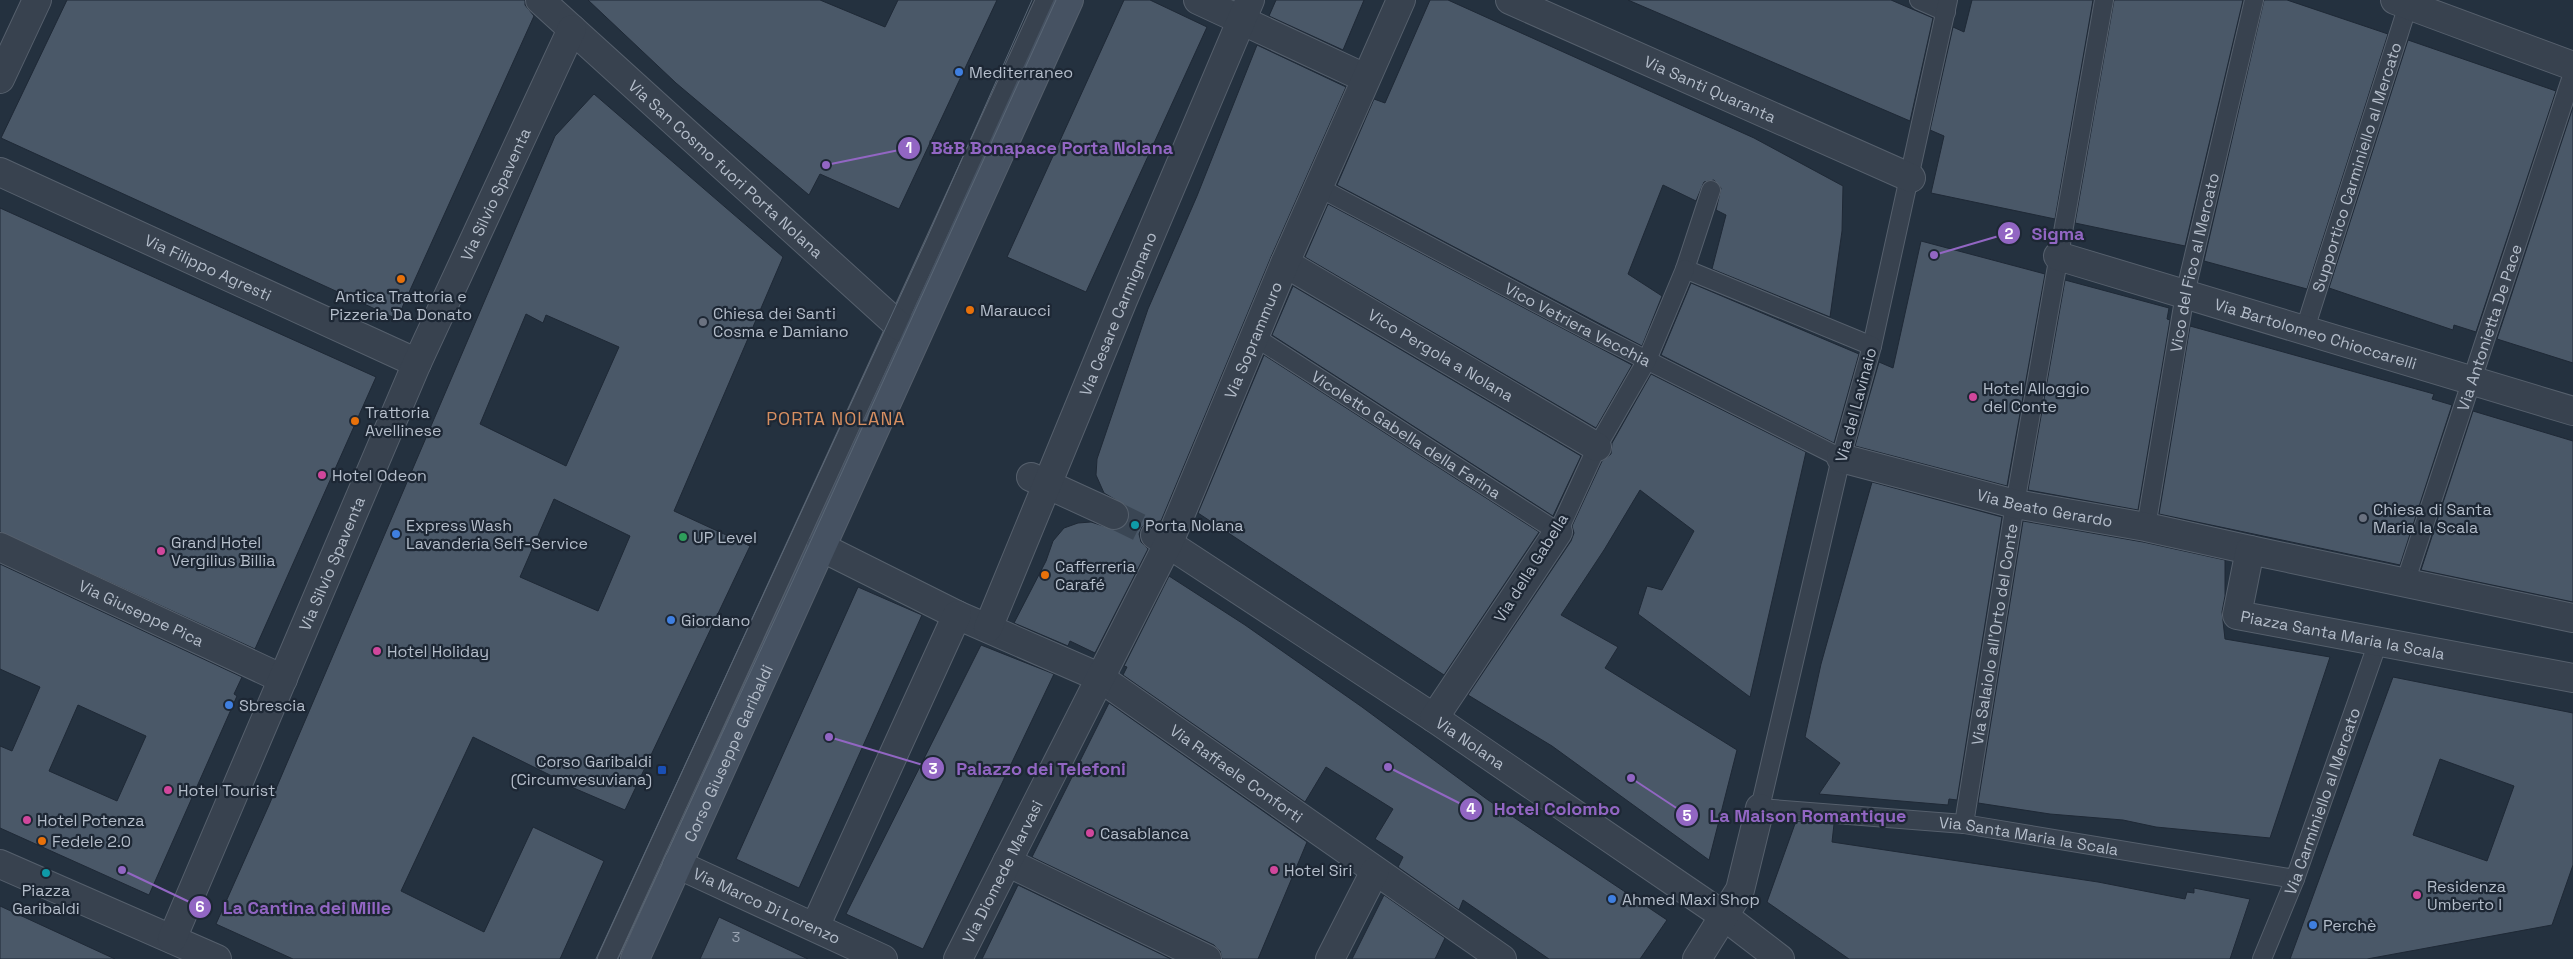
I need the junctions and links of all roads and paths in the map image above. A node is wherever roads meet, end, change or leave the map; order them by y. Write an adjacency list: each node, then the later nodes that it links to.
1 (37, 0): 18 (street)
2 (540, 0): 14 (street, Via San Cosmo fuori Porta Nolana)
3 (1045, 0): 28 (lane)
4 (1069, 0): 28 (main road)
5 (1198, 0): 13 (street)
6 (1401, 0): 17 (street, Via Soprammuro)
7 (1510, 0): 20 (street, Via Santi Quaranta)
8 (1919, 0): 12 (lane)
9 (2104, 0): 23 (lane, Via Salaiolo all'Orto del Conte)
10 (2254, 0): 26 (lane, Vico del Fico al Mercato)
11 (2402, 2): 15 (street); 27 (lane, Supportico Carminiello al Mercato)
12 (1947, 6): 20 (lane, Via del Lavinaio)
13 (1246, 10): 17 (street); 37 (street, Via Cesare Carmignano)
14 (572, 29): 28 (street, Via San Cosmo fuori Porta Nolana); 32 (street, Via Silvio Spaventa)
15 (2573, 66)
16 (2573, 72): 33 (lane, Via Antonietta De Pace)
17 (1365, 78): 21 (street, Via Soprammuro)
18 (0, 79)
19 (0, 172): 32 (street, Via Filippo Agresti)
20 (1910, 178): 30 (lane, Via del Lavinaio)
21 (1318, 187): 24 (street, Via Soprammuro); 31 (lane, Vico Vetriera Vecchia)
22 (1711, 190): 25 (lane, Via della Gabella)
23 (2058, 256): 26 (street, Via Bartolomeo Chioccarelli); 38 (lane, Via Salaiolo all'Orto del Conte)
24 (1285, 263): 29 (street, Via Soprammuro); 35 (street, Vico Pergola a Nolana)
25 (1685, 268): 30 (lane); 31 (lane, Via della Gabella)
26 (2185, 294): 27 (street, Via Bartolomeo Chioccarelli); 40 (lane, Vico del Fico al Mercato)
27 (2305, 329): 33 (street, Via Bartolomeo Chioccarelli)
28 (907, 330): 43 (main road, Corso Giuseppe Garibaldi)
29 (1255, 337): 41 (lane, Vicoletto Gabella della Farina); 42 (street, Via Soprammuro)
30 (1872, 346): 36 (lane, Via del Lavinaio)
31 (1647, 360): 35 (lane, Via della Gabella); 36 (lane, Vico Vetriera Vecchia)
32 (417, 363): 53 (street, Via Silvio Spaventa)
33 (2472, 381): 34 (street, Via Bartolomeo Chioccarelli); 46 (lane, Via Antonietta De Pace)
34 (2573, 411)
35 (1597, 447): 41 (lane, Via della Gabella)
36 (1841, 458): 38 (street, Via Beato Gerardo); 55 (lane, Via del Lavinaio)
37 (1039, 481): 39 (street); 49 (street, Via Cesare Carmignano)
38 (2015, 504): 40 (street, Via Beato Gerardo); 56 (lane, Via Salaiolo all'Orto del Conte)
39 (1114, 515)
40 (2146, 527): 45 (street, Via Beato Gerardo)
41 (1558, 532): 54 (street, Via della Gabella)
42 (1162, 539): 51 (street, Via Soprammuro); 54 (street, Via Nolana)
43 (810, 542): 47 (street, Via Raffaele Conforti); 59 (main road, Corso Giuseppe Garibaldi); 66 (lane)
44 (0, 547): 53 (street, Via Giuseppe Pica)
45 (2250, 550): 46 (street); 50 (street, Piazza Santa Maria la Scala)
46 (2405, 583): 48 (street)
47 (957, 615): 49 (street, Via Raffaele Conforti); 63 (street)
48 (2573, 618)
49 (988, 628): 51 (street, Via Raffaele Conforti)
50 (2378, 642): 52 (street, Piazza Santa Maria la Scala); 61 (lane, Via Carminiello al Mercato)
51 (1099, 677): 57 (street, Via Diomede Marvasi); 60 (street, Via Raffaele Conforti)
52 (2573, 678)
53 (283, 679): 64 (street, Via Silvio Spaventa)
54 (1434, 718): 62 (street, Via Nolana)
55 (1760, 808): 56 (lane, Via Santa Maria la Scala); 62 (street)
56 (1964, 824): 61 (lane, Via Santa Maria la Scala)
57 (1006, 862): 69 (street, Via Diomede Marvasi); 70 (street)
58 (0, 864): 64 (street)
59 (677, 864): 63 (street, Via Marco Di Lorenzo); 67 (main road, Corso Giuseppe Garibaldi)
60 (1375, 871): 71 (street); 72 (street, Via Raffaele Conforti)
61 (2295, 879): 75 (lane, Via Carminiello al Mercato)
62 (1724, 916): 73 (street); 74 (street, Via Nolana)
63 (815, 927): 68 (street, Via Marco Di Lorenzo)
64 (172, 939): 65 (street)
65 (217, 959)
66 (607, 959)
67 (635, 959)
68 (883, 959)
69 (958, 959)
70 (1207, 959)
71 (1330, 959)
72 (1502, 959)
73 (1697, 959)
74 (1780, 959)
75 (2262, 959)

